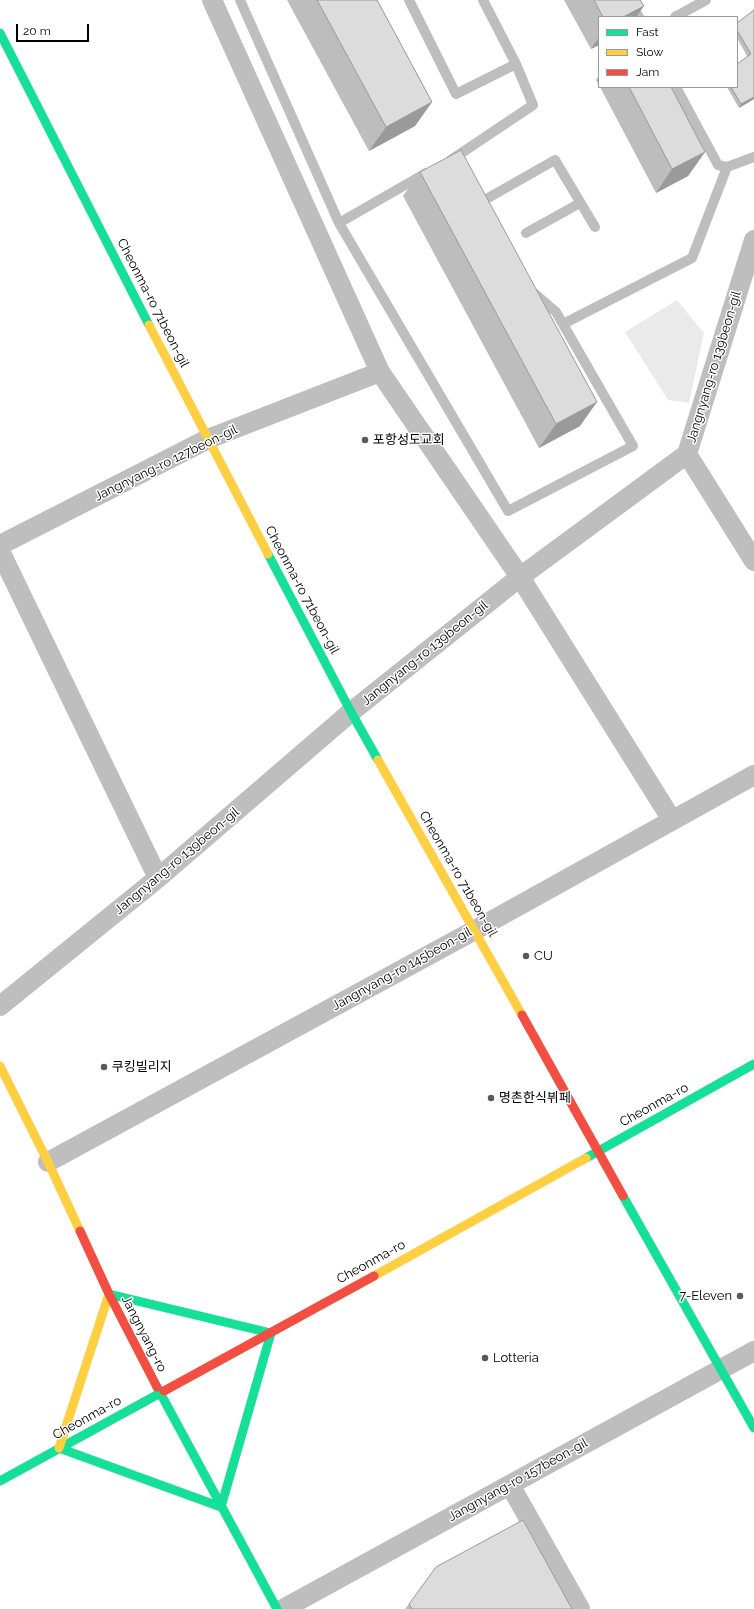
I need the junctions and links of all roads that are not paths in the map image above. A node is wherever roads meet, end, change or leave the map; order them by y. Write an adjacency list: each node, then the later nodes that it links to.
1 (212, 0): 22 (street)
2 (240, 0): 16 (lane)
3 (409, 0): 10 (lane)
4 (483, 0): 10 (lane)
5 (630, 0): 7 (lane)
6 (702, 1): 8 (lane)
7 (638, 16)
8 (677, 16)
9 (0, 33): 23 (street, Cheonma-ro 71beon-gil)
10 (516, 64): 16 (lane)
11 (677, 88): 13 (lane)
12 (754, 157): 13 (lane)
13 (727, 167): 21 (lane)
14 (481, 202): 15 (lane)
15 (580, 203): 17 (lane); 18 (lane)
16 (339, 223): 21 (lane)
17 (595, 227)
18 (526, 233)
19 (754, 240): 24 (street, Jangnyang-ro 139beon-gil)
20 (528, 282): 21 (lane)
21 (563, 324)
22 (380, 372): 23 (street, Jangnyang-ro 127beon-gil); 28 (street)
23 (208, 439): 25 (street, Jangnyang-ro 127beon-gil); 29 (street, Cheonma-ro 71beon-gil)
24 (687, 454): 27 (street); 28 (street, Jangnyang-ro 139beon-gil)
25 (0, 545)
26 (0, 551): 32 (street)
27 (754, 561)
28 (520, 577): 29 (street, Jangnyang-ro 139beon-gil); 31 (street)
29 (351, 712): 32 (street, Jangnyang-ro 139beon-gil); 33 (street, Cheonma-ro 71beon-gil)
30 (754, 775): 31 (street, Jangnyang-ro 145beon-gil)
31 (672, 820): 33 (street, Jangnyang-ro 145beon-gil)
32 (158, 878): 34 (street, Jangnyang-ro 139beon-gil)
33 (475, 930): 37 (street, Cheonma-ro 71beon-gil); 38 (street, Jangnyang-ro 145beon-gil)
34 (0, 1006)
35 (754, 1064): 37 (street, Cheonma-ro)
36 (0, 1066): 38 (street, Jangnyang-ro)
37 (599, 1150): 40 (street, Cheonma-ro); 42 (street, Cheonma-ro 71beon-gil)
38 (48, 1162): 39 (street, Jangnyang-ro)
39 (109, 1294): 40 (street); 43 (street, Jangnyang-ro); 45 (street)
40 (272, 1333): 43 (street, Cheonma-ro); 48 (street)
41 (754, 1351): 42 (street, Jangnyang-ro 157beon-gil)
42 (721, 1369): 44 (street, Cheonma-ro 71beon-gil); 47 (street, Jangnyang-ro 157beon-gil)
43 (160, 1394): 45 (street, Cheonma-ro); 48 (street, Jangnyang-ro)
44 (754, 1428)
45 (59, 1448): 46 (street, Cheonma-ro); 48 (street)
46 (0, 1481)
47 (510, 1484): 50 (street, Jangnyang-ro 157beon-gil); 51 (street)
48 (221, 1507): 49 (street, Jangnyang-ro)
49 (277, 1609)
50 (283, 1609)
51 (580, 1609)

